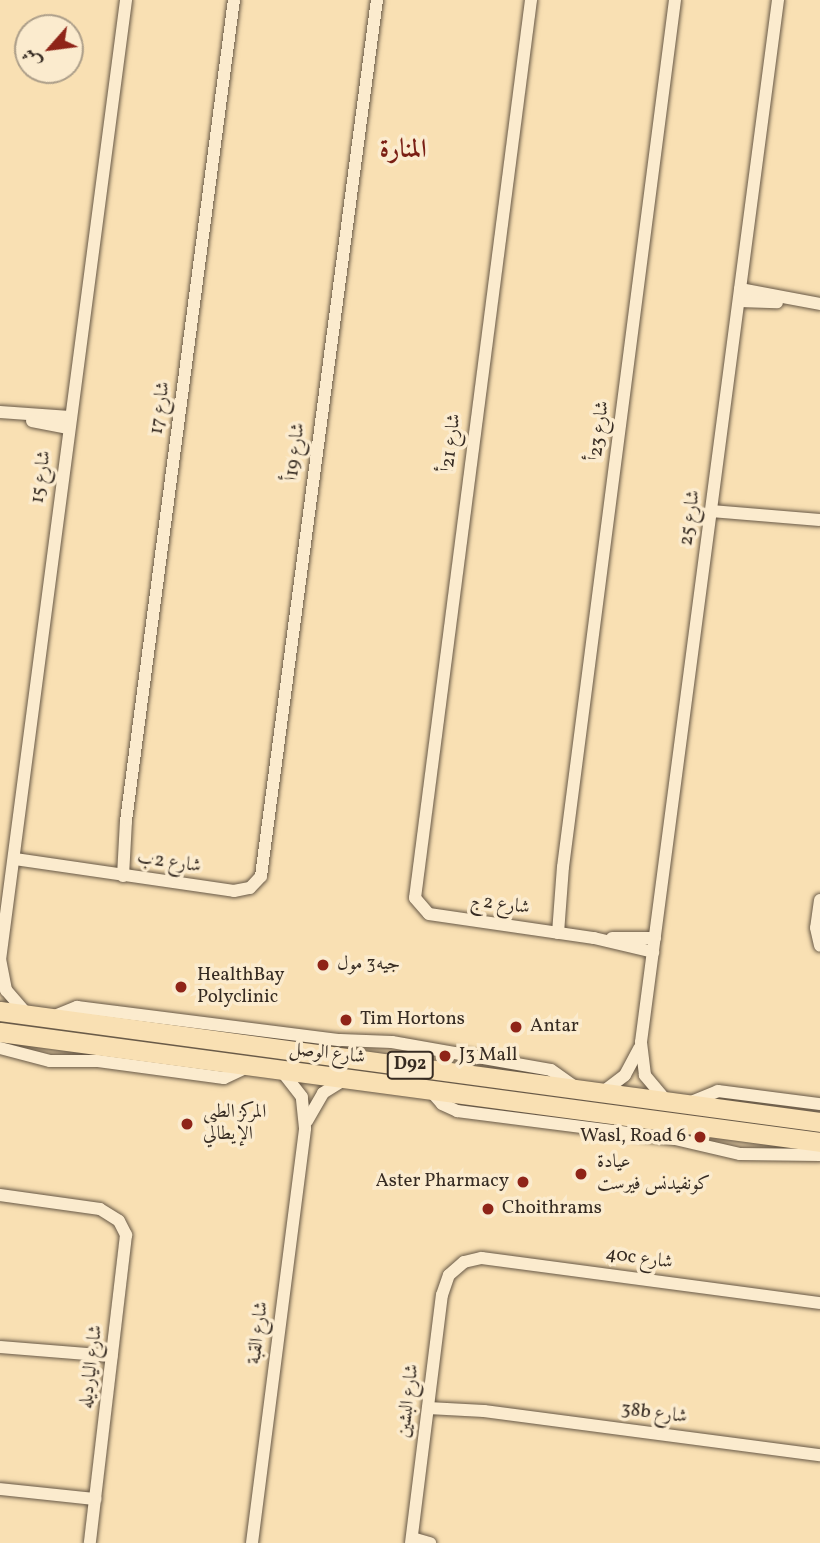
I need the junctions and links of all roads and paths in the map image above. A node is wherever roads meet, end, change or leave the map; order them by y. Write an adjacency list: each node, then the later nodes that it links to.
1 (126, 0): 10 (street, شارع 15)
2 (234, 0): 14 (street, شارع 17)
3 (377, 0): 15 (street, شارع 19أ)
4 (531, 0): 16 (street, شارع 21أ)
5 (676, 0): 18 (street, شارع 23أ)
6 (778, 0): 7 (street, شارع 25)
7 (739, 295): 8 (street); 11 (street, شارع 25)
8 (820, 304)
9 (4, 412): 10 (street)
10 (69, 422): 13 (street, شارع 15)
11 (712, 507): 12 (street); 20 (street, شارع 25)
12 (820, 520)
13 (14, 864): 14 (street, شارع 2ب); 23 (street, شارع 15)
14 (119, 876): 15 (street, شارع 2ب)
15 (234, 891)
16 (414, 891): 18 (street, شارع 2ج)
17 (820, 900): 21 (street)
18 (554, 932): 19 (street, شارع 2ج)
19 (594, 938): 20 (street, شارع 2ج); 22 (street, شارع 2ج)
20 (655, 938): 22 (street, شارع 25)
21 (820, 946)
22 (653, 952): 27 (street, شارع 25)
23 (0, 960): 25 (street, شارع 15)
24 (0, 1011): 25 (main road, شارع الوصل / D92)
25 (27, 1014): 33 (main road, شارع الوصل / D92)
26 (0, 1032): 29 (main road, شارع الوصل / D92)
27 (641, 1042): 33 (street, شارع 25); 34 (street, شارع 25)
28 (0, 1048): 29 (street)
29 (252, 1065): 30 (main road, شارع الوصل / D92)
30 (281, 1070): 31 (main road, شارع الوصل / D92); 38 (street, شارع القبة)
31 (347, 1079): 32 (main road, شارع الوصل / D92); 38 (street, شارع القبة)
32 (430, 1090): 39 (main road, شارع الوصل / D92); 40 (street)
33 (604, 1091): 34 (main road, شارع الوصل / D92)
34 (664, 1098): 35 (main road, شارع الوصل / D92)
35 (691, 1102): 36 (street); 37 (main road, شارع الوصل / D92)
36 (820, 1104)
37 (820, 1122)
38 (305, 1128): 52 (street, شارع القبة)
39 (820, 1142)
40 (820, 1154)
41 (0, 1195): 45 (street, شارع اليارديله)
42 (456, 1267): 43 (street, 40c شارع); 46 (street, شارع البشين)
43 (820, 1303)
44 (0, 1347): 45 (street)
45 (111, 1361): 49 (street, شارع اليارديله)
46 (428, 1403): 47 (street, 38b شارع); 50 (street, شارع البشين)
47 (820, 1455)
48 (0, 1489): 49 (street)
49 (95, 1504): 51 (street, شارع اليارديله)
50 (411, 1541): 53 (street)
51 (90, 1543)
52 (252, 1543)
53 (430, 1543)

